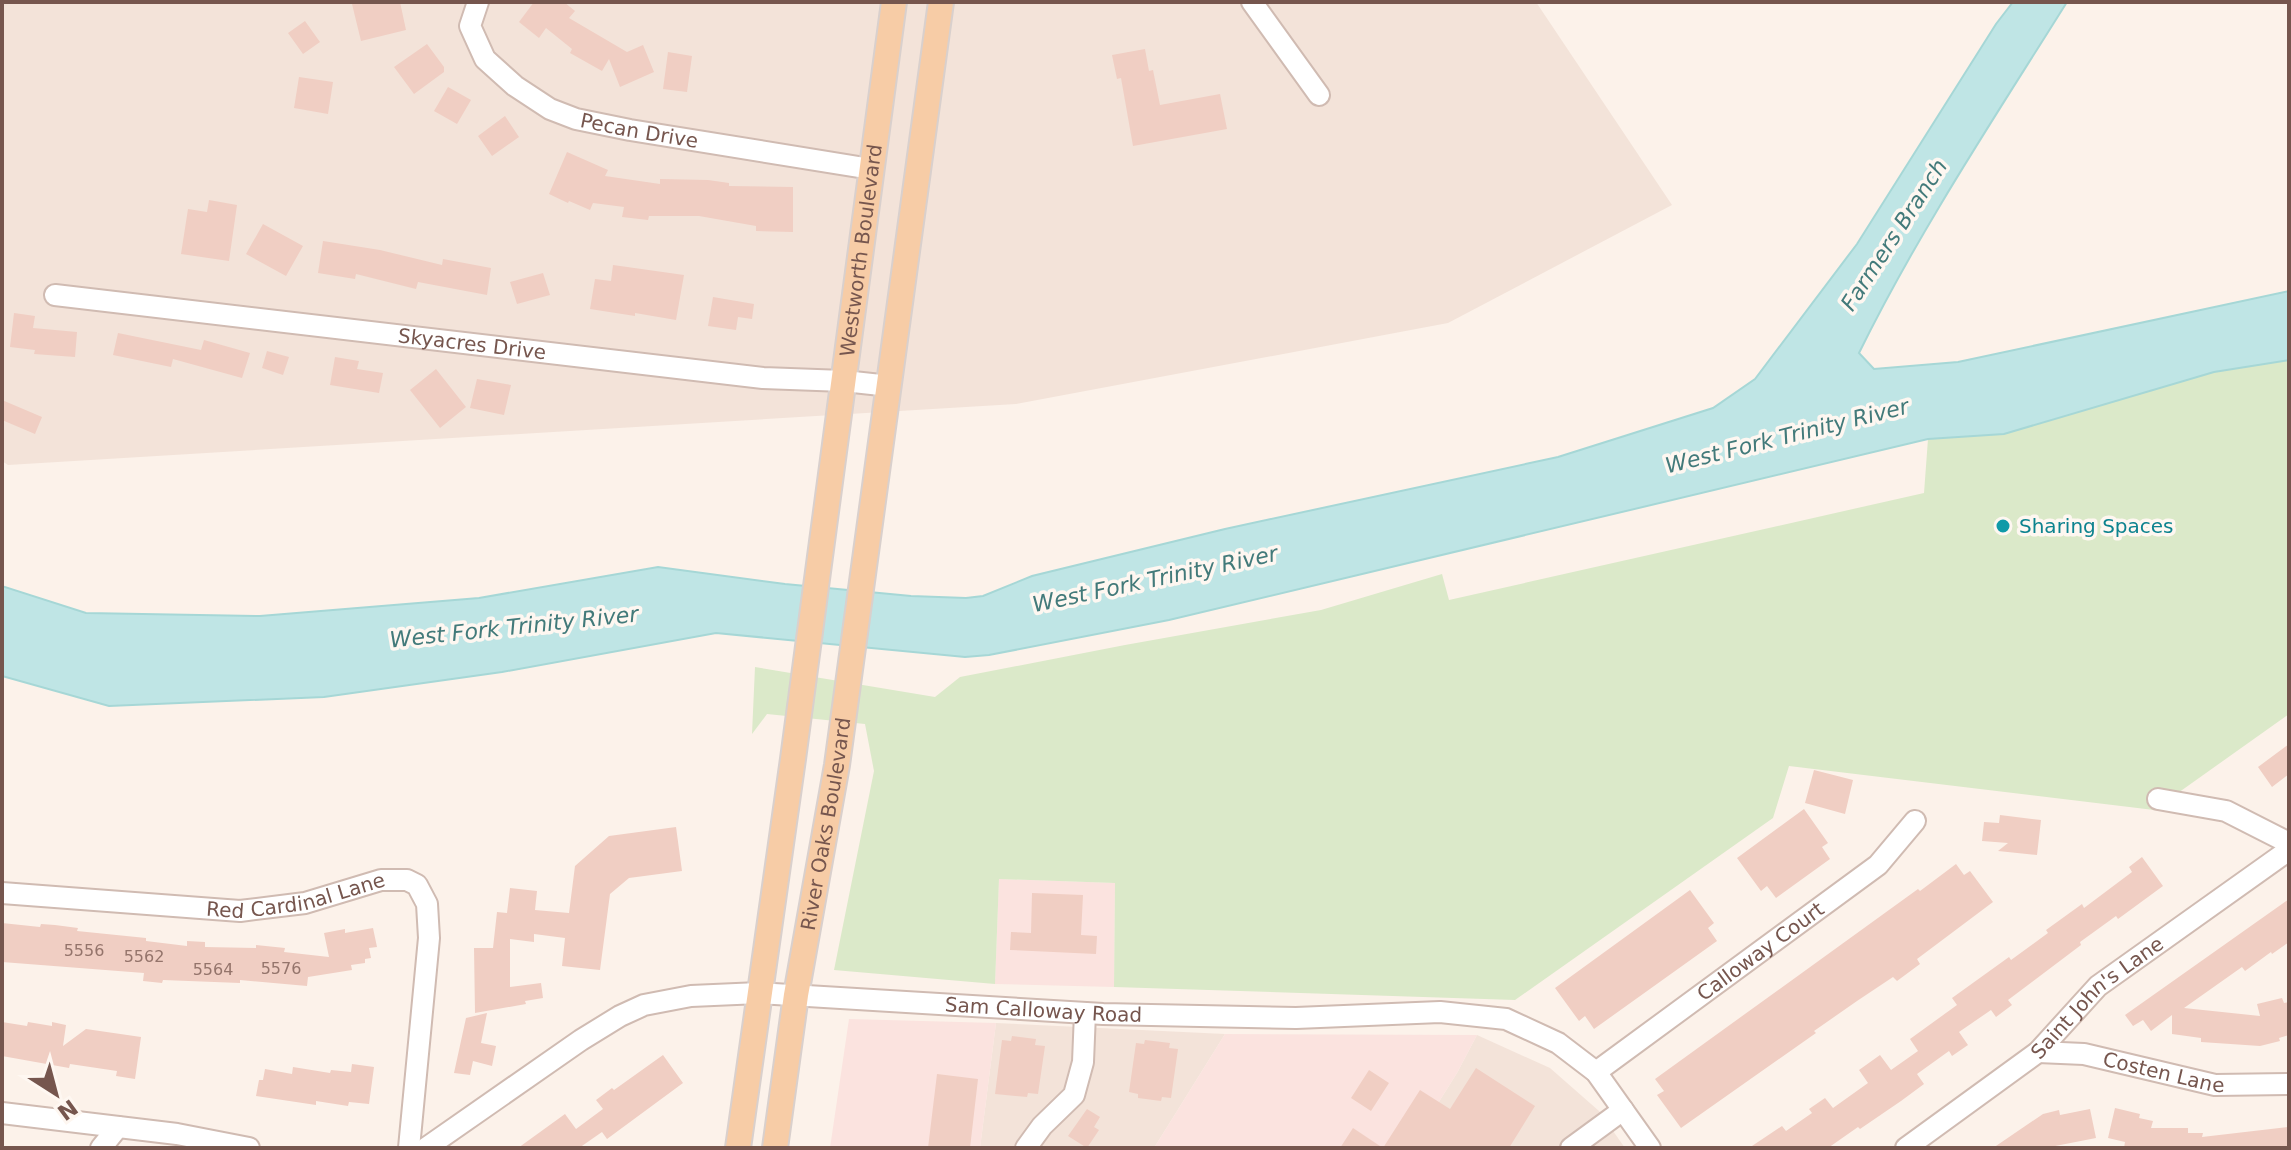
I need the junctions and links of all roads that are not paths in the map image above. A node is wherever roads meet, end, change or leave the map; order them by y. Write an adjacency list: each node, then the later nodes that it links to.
1 (478, 2): 6 (street, Pecan Drive)
2 (894, 2): 6 (main road, Westworth Boulevard)
3 (941, 2): 9 (main road)
4 (1252, 2): 5 (street)
5 (1319, 95)
6 (871, 169): 8 (main road, Westworth Boulevard)
7 (55, 295): 8 (street, Skyacres Drive)
8 (844, 381): 9 (street, Skyacres Drive); 10 (main road, Westworth Boulevard)
9 (890, 386): 17 (main road, River Oaks Boulevard)
10 (828, 499): 16 (main road, River Oaks Boulevard)
11 (2158, 799): 13 (street)
12 (1915, 821): 20 (street, Calloway Court)
13 (2289, 843)
14 (2289, 850): 19 (street, Saint John's Lane)
15 (2, 893): 27 (street, Red Cardinal Lane)
16 (759, 993): 17 (street, Sam Calloway Road); 28 (street, Sam Calloway Road); 29 (main road, River Oaks Boulevard)
17 (796, 995): 18 (street, Sam Calloway Road); 30 (main road, River Oaks Boulevard)
18 (1085, 1013): 20 (street, Sam Calloway Road); 31 (street)
19 (2038, 1052): 21 (street, Costen Lane); 34 (street, Saint John's Lane)
20 (1596, 1072): 22 (street, Sam Calloway Road)
21 (2289, 1084)
22 (1623, 1110): 32 (street); 33 (street, Sam Calloway Road)
23 (2, 1113): 24 (street)
24 (118, 1127): 25 (street); 26 (street)
25 (101, 1148)
26 (249, 1148)
27 (409, 1148)
28 (426, 1148)
29 (738, 1148)
30 (775, 1148)
31 (1026, 1148)
32 (1571, 1148)
33 (1650, 1148)
34 (1906, 1148)

